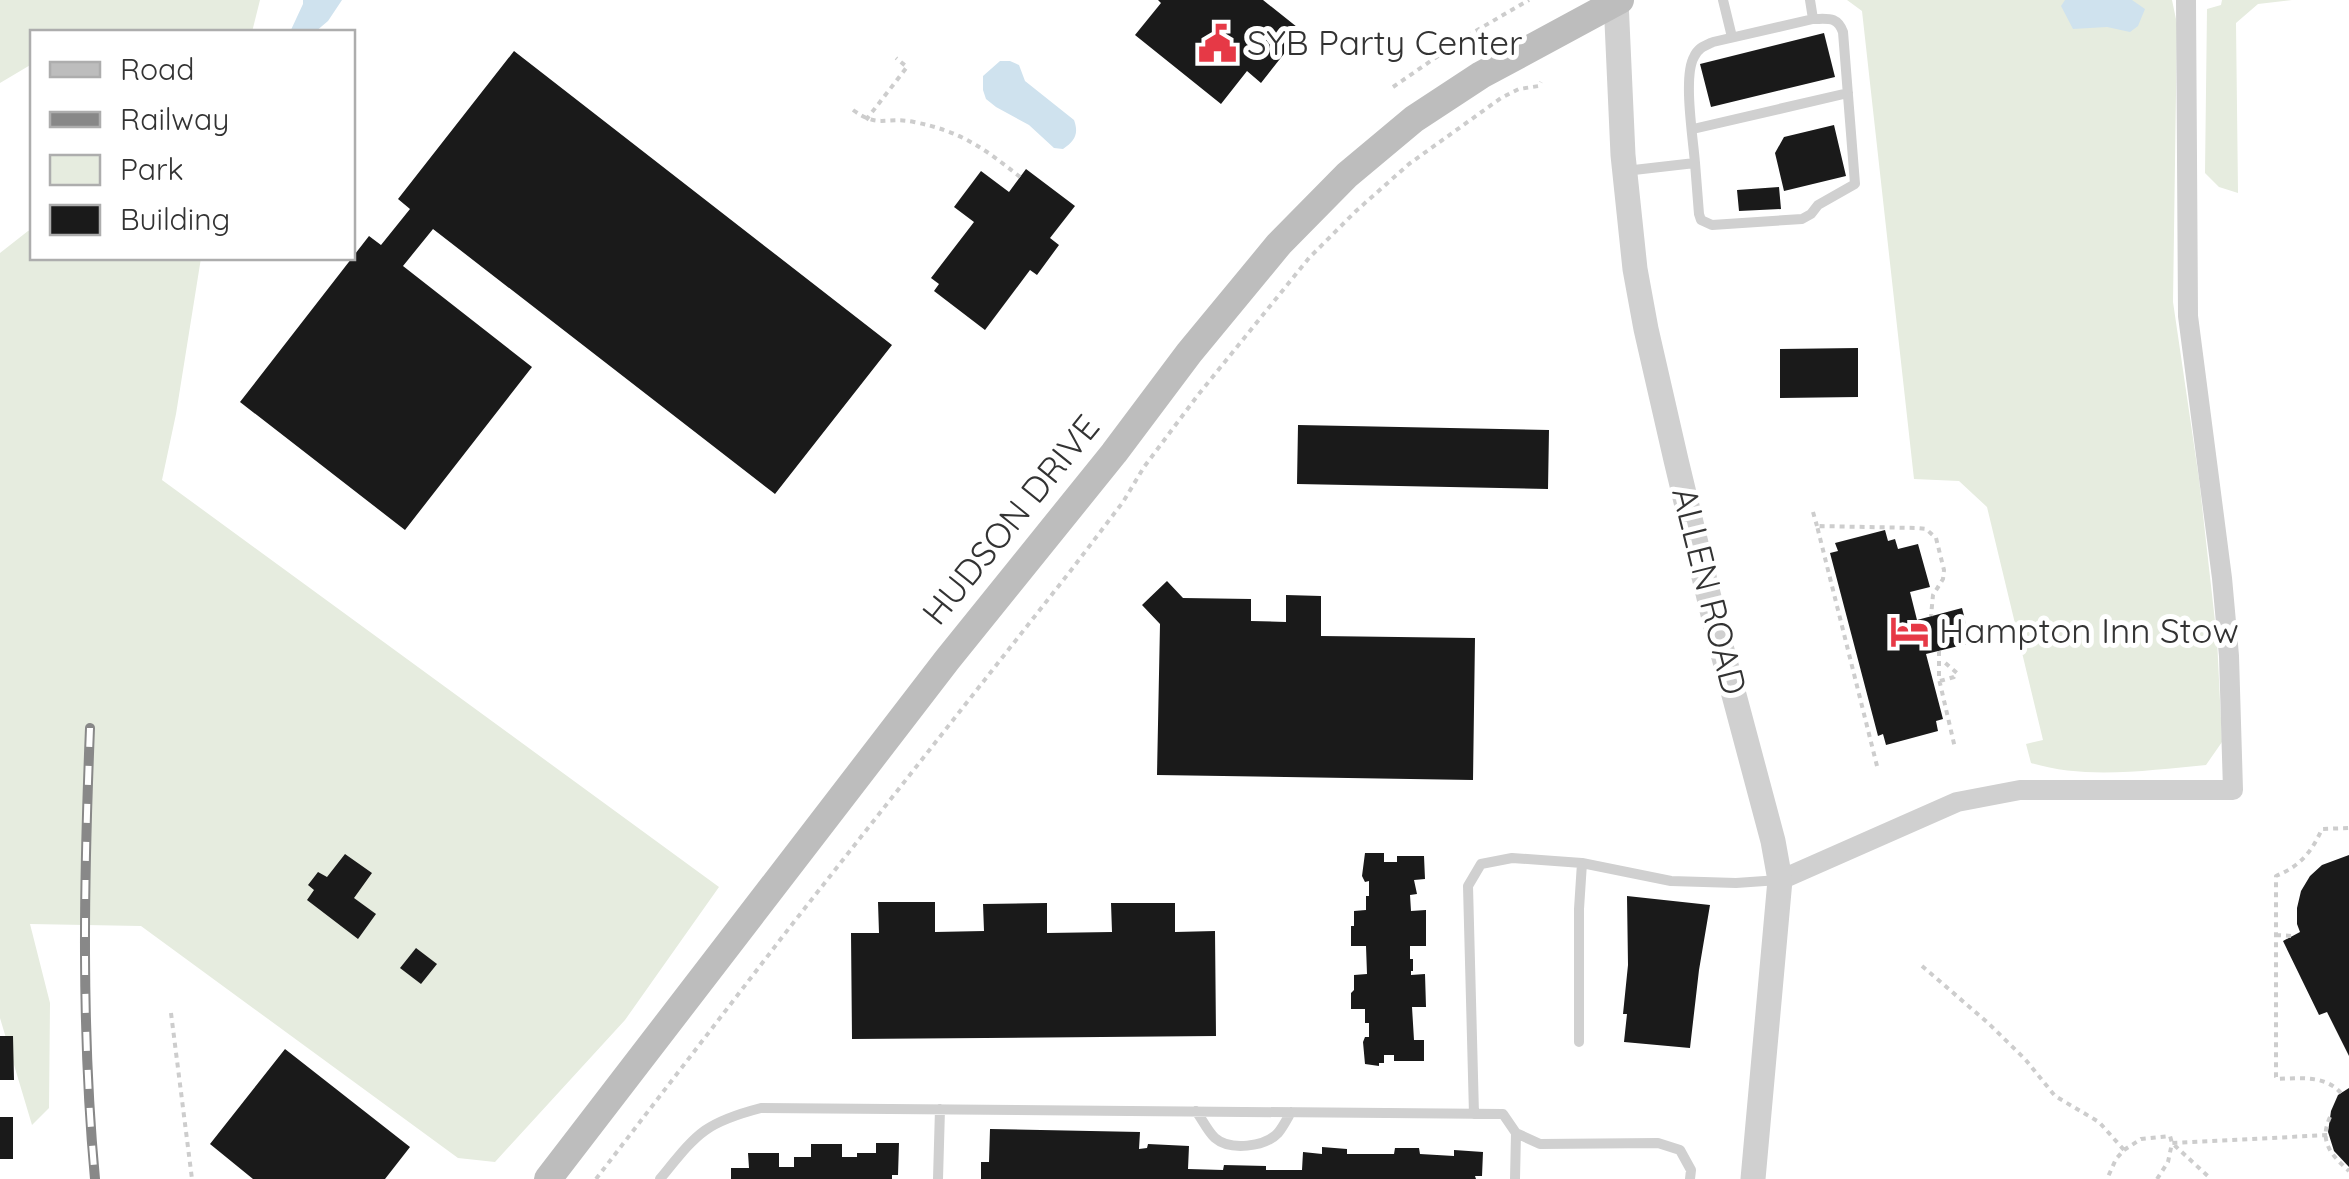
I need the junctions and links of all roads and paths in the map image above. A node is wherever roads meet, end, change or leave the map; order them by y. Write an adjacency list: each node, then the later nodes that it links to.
1 (1528, 0): 10 (path)
2 (1723, 0): 7 (lane)
3 (1810, 0): 6 (lane)
4 (2186, 0): 26 (street)
5 (1618, 1): 16 (street, ALLEN ROAD); 43 (main road, HUDSON DRIVE)
6 (1813, 20): 7 (lane); 11 (lane)
7 (1732, 37): 14 (lane)
8 (896, 58): 13 (path)
9 (1540, 82): 45 (path)
10 (1393, 88)
11 (1848, 94): 14 (lane); 15 (lane)
12 (852, 110): 13 (path)
13 (866, 120): 17 (path)
14 (1692, 129): 15 (lane)
15 (1696, 163): 16 (lane)
16 (1624, 171): 26 (street, ALLEN ROAD)
17 (1020, 177)
18 (1813, 512): 19 (path)
19 (1816, 526): 20 (path); 23 (path)
20 (1931, 616)
21 (1940, 681): 21 (path); 22 (path)
22 (1956, 748)
23 (1877, 766)
24 (2349, 828): 27 (path)
25 (1582, 863): 26 (lane); 31 (lane); 36 (lane)
26 (1780, 880): 50 (street, ALLEN ROAD)
27 (2276, 935): 28 (path); 32 (path)
28 (2294, 936)
29 (1922, 966): 41 (path)
30 (171, 1013): 44 (path)
31 (1579, 1042)
32 (2342, 1094)
33 (940, 1109): 34 (lane); 46 (lane); 47 (lane)
34 (1196, 1111): 35 (lane); 35 (lane)
35 (1291, 1112): 36 (lane)
36 (1474, 1114): 38 (lane)
37 (2330, 1116): 39 (path)
38 (1516, 1133): 48 (lane); 49 (lane)
39 (2327, 1134): 40 (path); 42 (path)
40 (2172, 1143): 41 (path); 52 (path); 53 (path)
41 (2124, 1150): 51 (path)
42 (2349, 1171)
43 (559, 1175)
44 (192, 1179)
45 (596, 1179)
46 (660, 1179)
47 (938, 1179)
48 (1515, 1179)
49 (1690, 1179)
50 (1754, 1179)
51 (2107, 1179)
52 (2157, 1179)
53 (2211, 1179)

